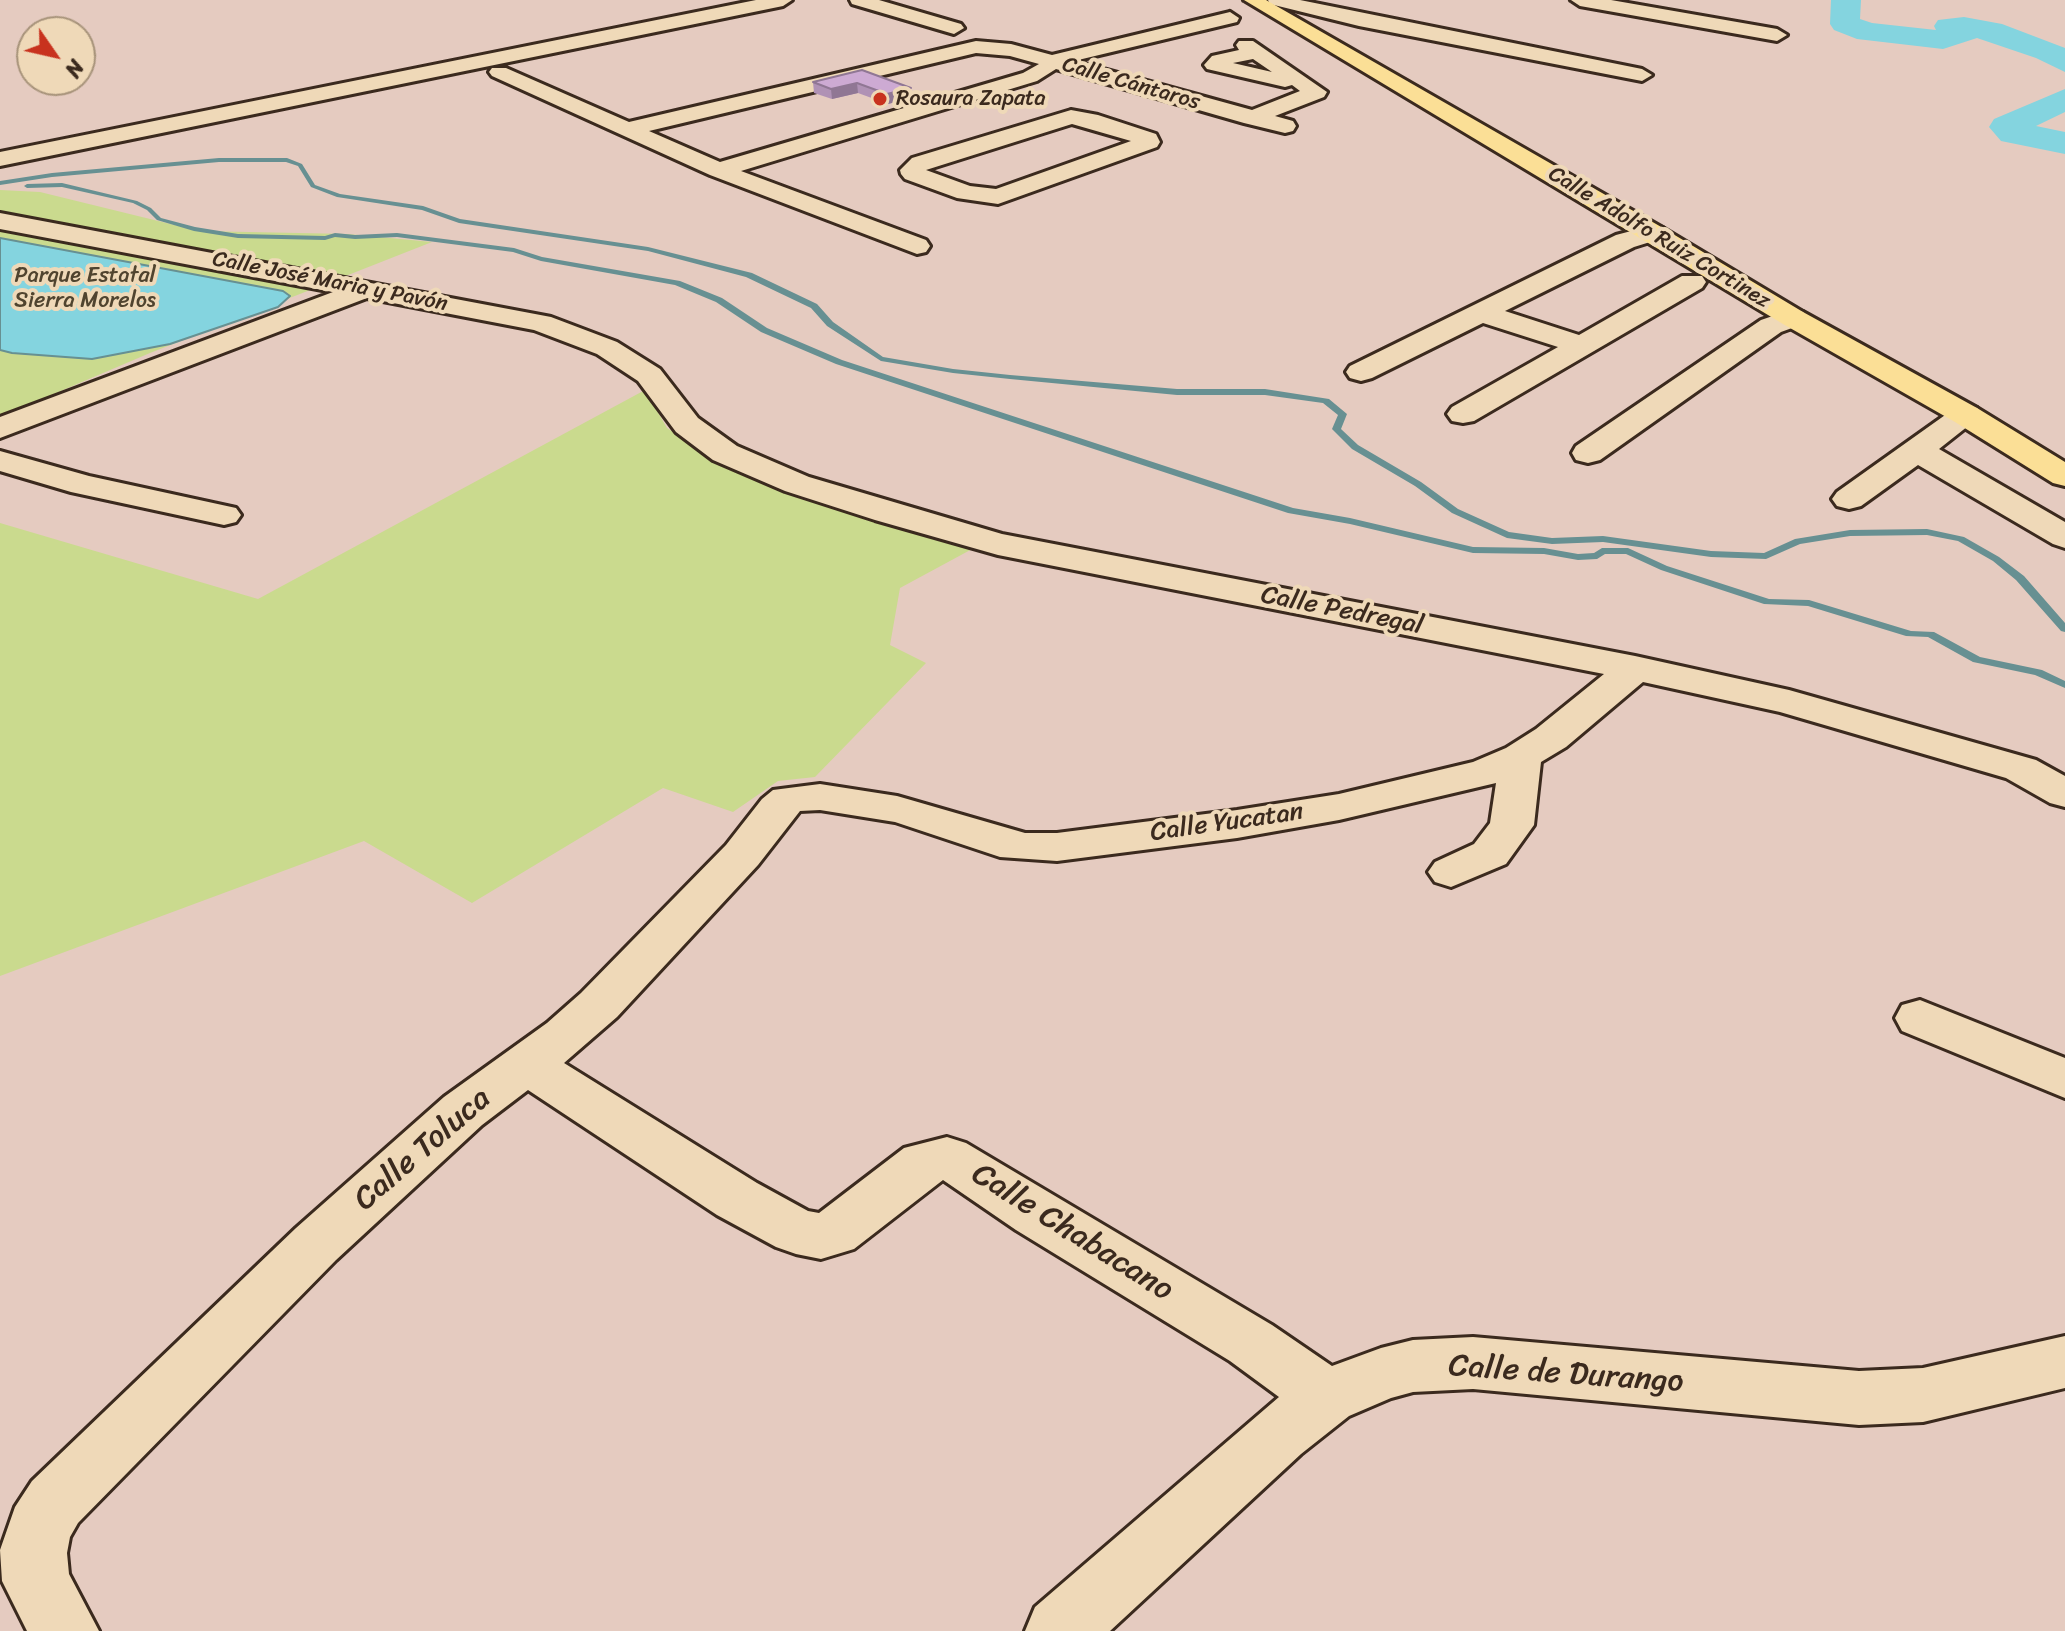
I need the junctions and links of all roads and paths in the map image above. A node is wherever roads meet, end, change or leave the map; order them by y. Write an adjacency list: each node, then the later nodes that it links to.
1 (783, 0): 20 (street)
2 (859, 0): 6 (street)
3 (1580, 0): 8 (street)
4 (1266, 1): 7 (main road, Calle Adolfo Ruiz Cortinez); 11 (street)
5 (1225, 9): 7 (street); 9 (street)
6 (954, 28)
7 (1304, 31): 23 (main road, Calle Adolfo Ruiz Cortinez)
8 (1777, 35)
9 (1043, 59): 13 (street, Calle Cántaros); 14 (street); 15 (street, Calle Cántaros)
10 (499, 72): 17 (street)
11 (1642, 75)
12 (1308, 84): 12 (street); 15 (street)
13 (737, 102): 17 (street, Calle Cántaros); 18 (street)
14 (902, 115): 18 (street); 19 (street)
15 (1252, 118): 16 (street, Calle Cántaros)
16 (1285, 126)
17 (628, 129): 21 (street)
18 (824, 138): 21 (street)
19 (988, 141): 19 (street)
20 (0, 159)
21 (718, 170): 24 (street)
22 (0, 221): 26 (street, Calle José Maria y Pavón)
23 (1654, 233): 27 (street); 28 (main road, Calle Adolfo Ruiz Cortinez)
24 (917, 246)
25 (1692, 282): 29 (street)
26 (366, 289): 31 (street, Calle José Maria y Pavón); 34 (street)
27 (1482, 313): 29 (street); 30 (street)
28 (1793, 318): 33 (main road, Calle Adolfo Ruiz Cortinez); 36 (street)
29 (1582, 345): 32 (street)
30 (1361, 372)
31 (649, 375): 42 (street, Calle Pedregal)
32 (1463, 414)
33 (1966, 415): 35 (street); 38 (main road, Calle Adolfo Ruiz Cortinez)
34 (0, 428)
35 (1917, 450): 39 (street); 41 (street)
36 (1588, 453)
37 (0, 461): 40 (street)
38 (2065, 476)
39 (1849, 499)
40 (224, 515)
41 (2065, 537)
42 (1635, 668): 43 (street, Calle Yucatan); 44 (street, Calle Pedregal)
43 (1521, 757): 45 (street, Calle Yucatan); 46 (street)
44 (2065, 794)
45 (788, 799): 48 (street, Calle Toluca)
46 (1451, 872)
47 (1920, 1018): 49 (street)
48 (526, 1064): 51 (street, Calle Chabacano); 52 (street, Calle Toluca)
49 (2065, 1079)
50 (2065, 1362): 51 (street, Calle de Durango)
51 (1327, 1397): 54 (street, Calle de Durango)
52 (31, 1528): 53 (street)
53 (64, 1631)
54 (1060, 1631)

